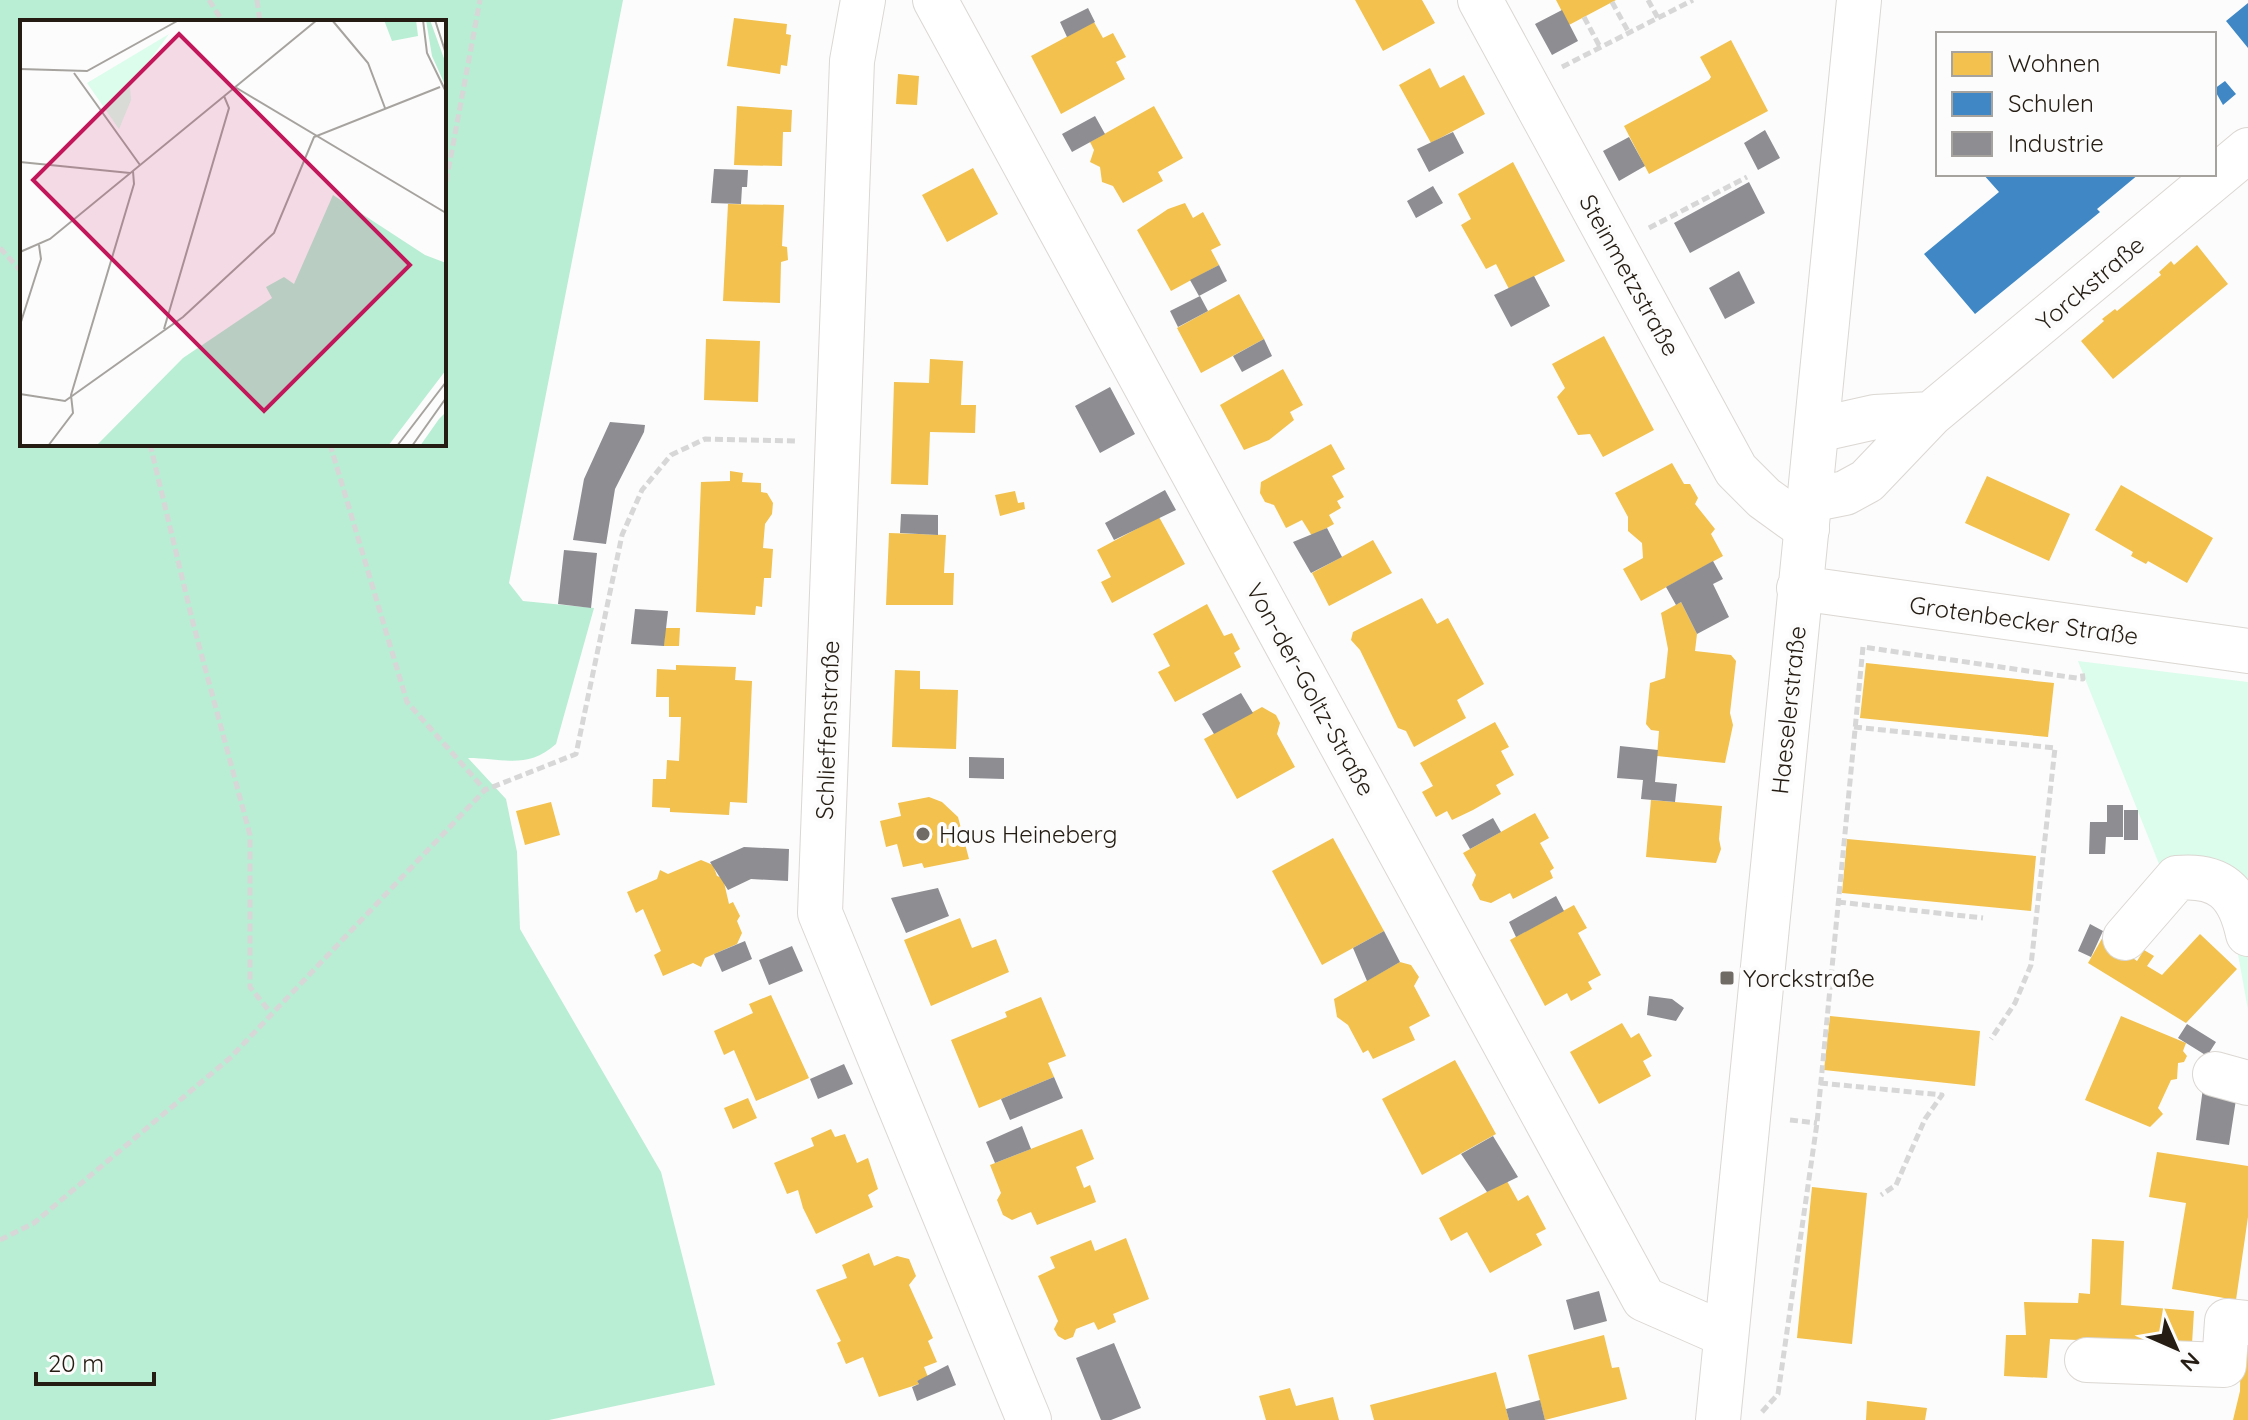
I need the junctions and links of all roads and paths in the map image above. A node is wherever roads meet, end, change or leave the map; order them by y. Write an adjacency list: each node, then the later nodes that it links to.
1 (209, 0): 13 (path)
2 (257, 0): 14 (path)
3 (480, 0): 20 (path)
4 (863, 0): 26 (street, Schlieffenstraße)
5 (935, 0): 45 (street, Von-der-Goltz-Straße)
6 (1480, 0): 17 (street, Steinmetzstraße)
7 (1648, 0): 12 (path)
8 (1693, 0): 12 (path)
9 (1859, 0): 25 (street, Haeselerstraße)
10 (1612, 2): 15 (path)
11 (1584, 17): 16 (path)
12 (1658, 18): 15 (path)
13 (222, 20)
14 (260, 20)
15 (1629, 33): 16 (path)
16 (1600, 47): 17 (path)
17 (1526, 85): 21 (street, Steinmetzstraße)
18 (2248, 150): 24 (street, Yorckstraße)
19 (1747, 177): 21 (path)
20 (446, 182)
21 (1615, 246): 29 (street, Steinmetzstraße)
22 (0, 248): 23 (path)
23 (20, 270)
24 (1931, 414): 25 (street); 29 (street, Yorckstraße)
25 (1817, 430): 29 (street, Haeselerstraße)
26 (837, 442): 34 (path); 47 (street, Schlieffenstraße)
27 (151, 446): 39 (path)
28 (331, 446): 34 (path)
29 (1808, 515): 30 (street, Haeselerstraße)
30 (1799, 588): 31 (street, Grotenbecker Straße); 45 (street, Haeselerstraße)
31 (2248, 651)
32 (2083, 679): 33 (path)
33 (1854, 727): 35 (path); 40 (path)
34 (485, 790): 39 (path)
35 (1838, 902): 36 (path); 41 (path)
36 (1983, 918)
37 (2248, 934): 38 (street)
38 (2125, 938)
39 (270, 1012): 43 (path)
40 (1991, 1039)
41 (1820, 1083): 42 (path); 49 (path)
42 (1881, 1195)
43 (0, 1240)
44 (2248, 1323): 46 (street)
45 (1726, 1335): 48 (street, Haeselerstraße)
46 (2087, 1360)
47 (1029, 1420)
48 (1718, 1420)
49 (1755, 1420)

